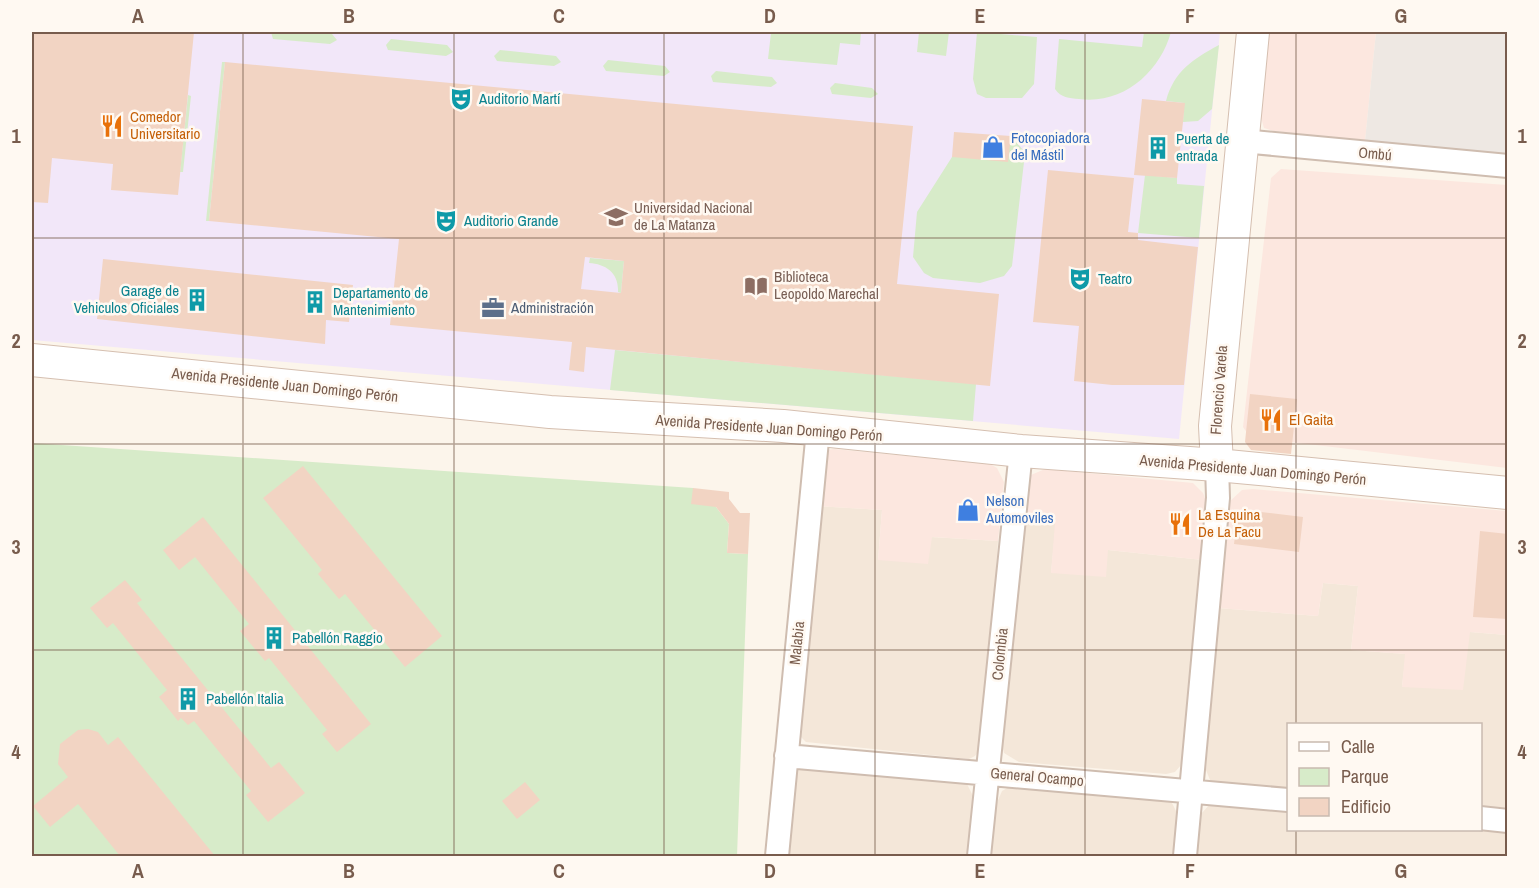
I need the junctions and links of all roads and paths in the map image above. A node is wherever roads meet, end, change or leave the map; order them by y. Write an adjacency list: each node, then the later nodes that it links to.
1 (1253, 32): 2 (main road, Florencio Varela)
2 (1242, 141): 3 (street, Ombú); 7 (main road, Florencio Varela)
3 (1508, 166)
4 (32, 360): 5 (main road, Avenida Presidente Juan Domingo Perón)
5 (818, 430): 6 (main road, Avenida Presidente Juan Domingo Perón); 9 (street, Malabia)
6 (1021, 451): 7 (main road, Avenida Presidente Juan Domingo Perón); 10 (street, Colombia)
7 (1217, 465): 8 (main road, Avenida Presidente Juan Domingo Perón); 11 (street, Florencio Varela)
8 (1508, 493)
9 (786, 756): 10 (street, General Ocampo); 15 (street, Malabia)
10 (988, 772): 11 (street, General Ocampo); 16 (street, Colombia)
11 (1192, 791): 12 (street, General Ocampo); 17 (street, Florencio Varela)
12 (1287, 800)
13 (1482, 818): 14 (street)
14 (1508, 821)
15 (777, 856)
16 (979, 856)
17 (1185, 856)

